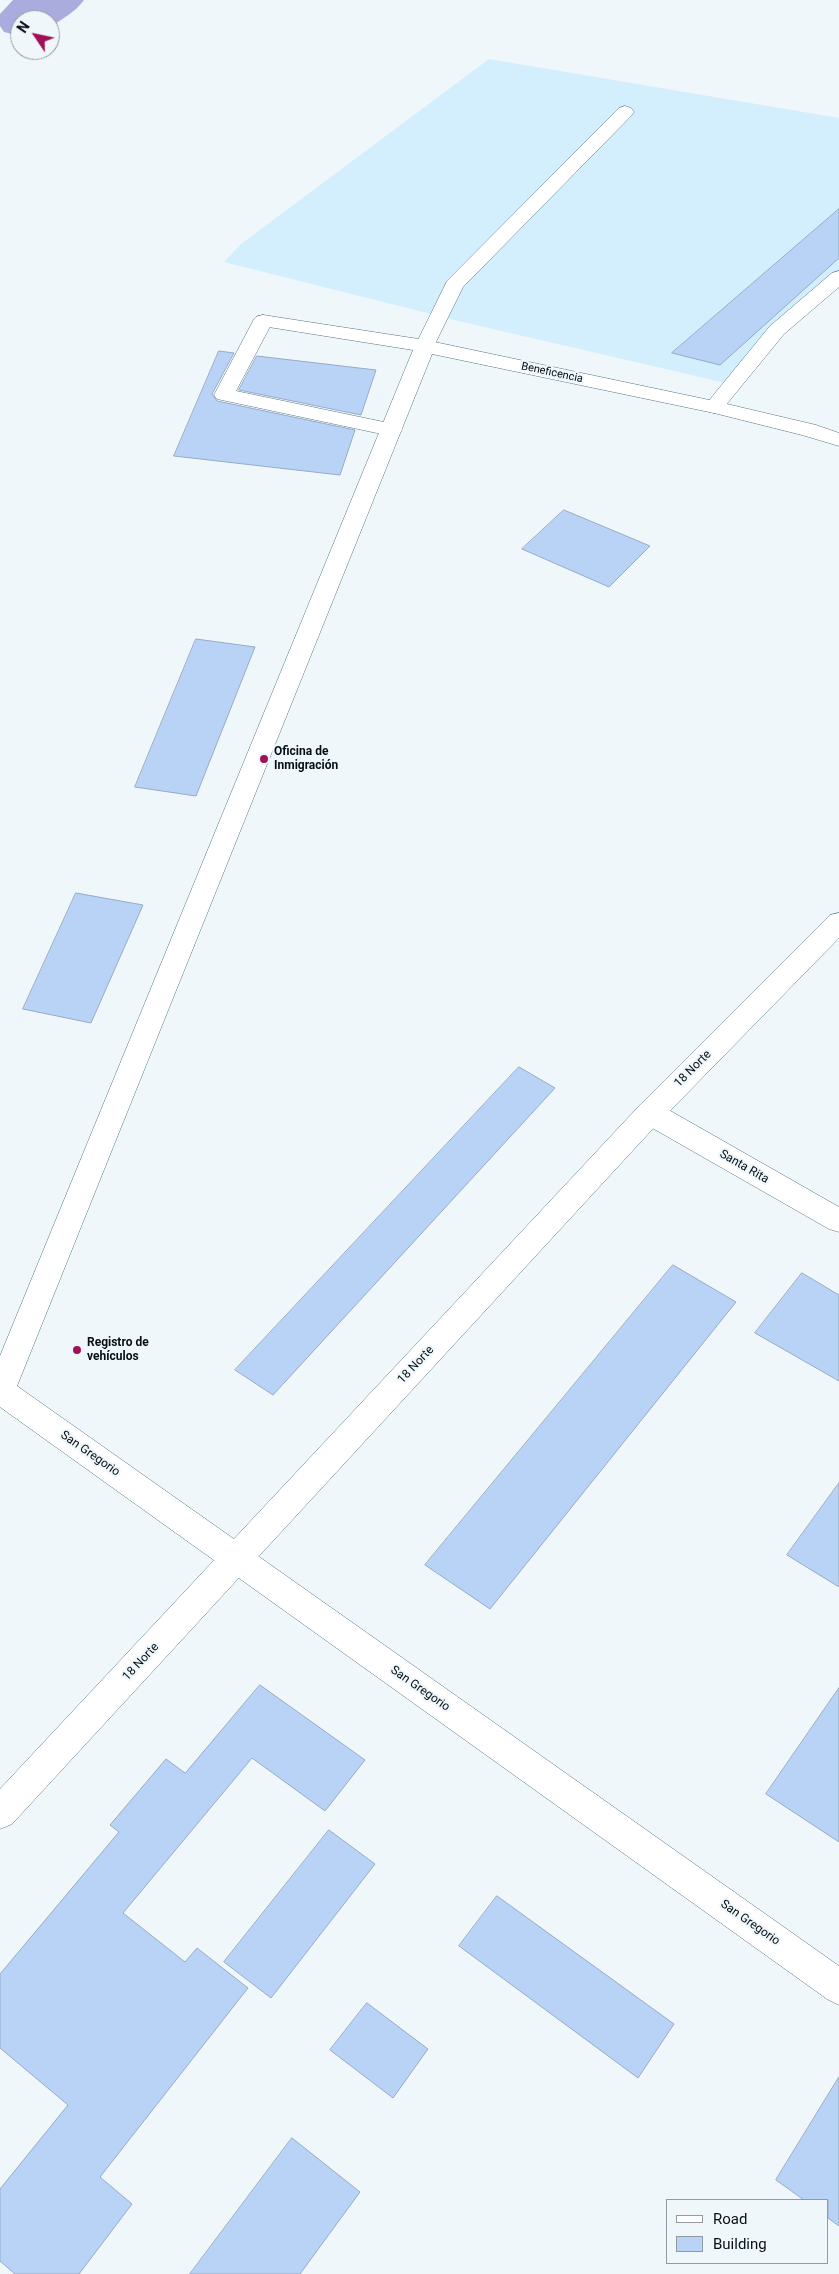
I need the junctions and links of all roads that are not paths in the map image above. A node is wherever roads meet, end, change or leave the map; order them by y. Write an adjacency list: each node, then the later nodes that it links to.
1 (626, 112): 3 (street)
2 (839, 277): 4 (street)
3 (425, 346): 4 (street, Beneficencia); 5 (street); 5 (street, Beneficencia)
4 (714, 407): 6 (street, Beneficencia)
5 (392, 430): 10 (street)
6 (839, 440)
7 (839, 922): 8 (street, 18 Norte)
8 (650, 1113): 9 (street, Santa Rita); 11 (street, 18 Norte)
9 (839, 1221)
10 (0, 1391): 11 (street, San Gregorio)
11 (237, 1558): 12 (street, 18 Norte); 13 (street, San Gregorio)
12 (0, 1813)
13 (839, 1987)

